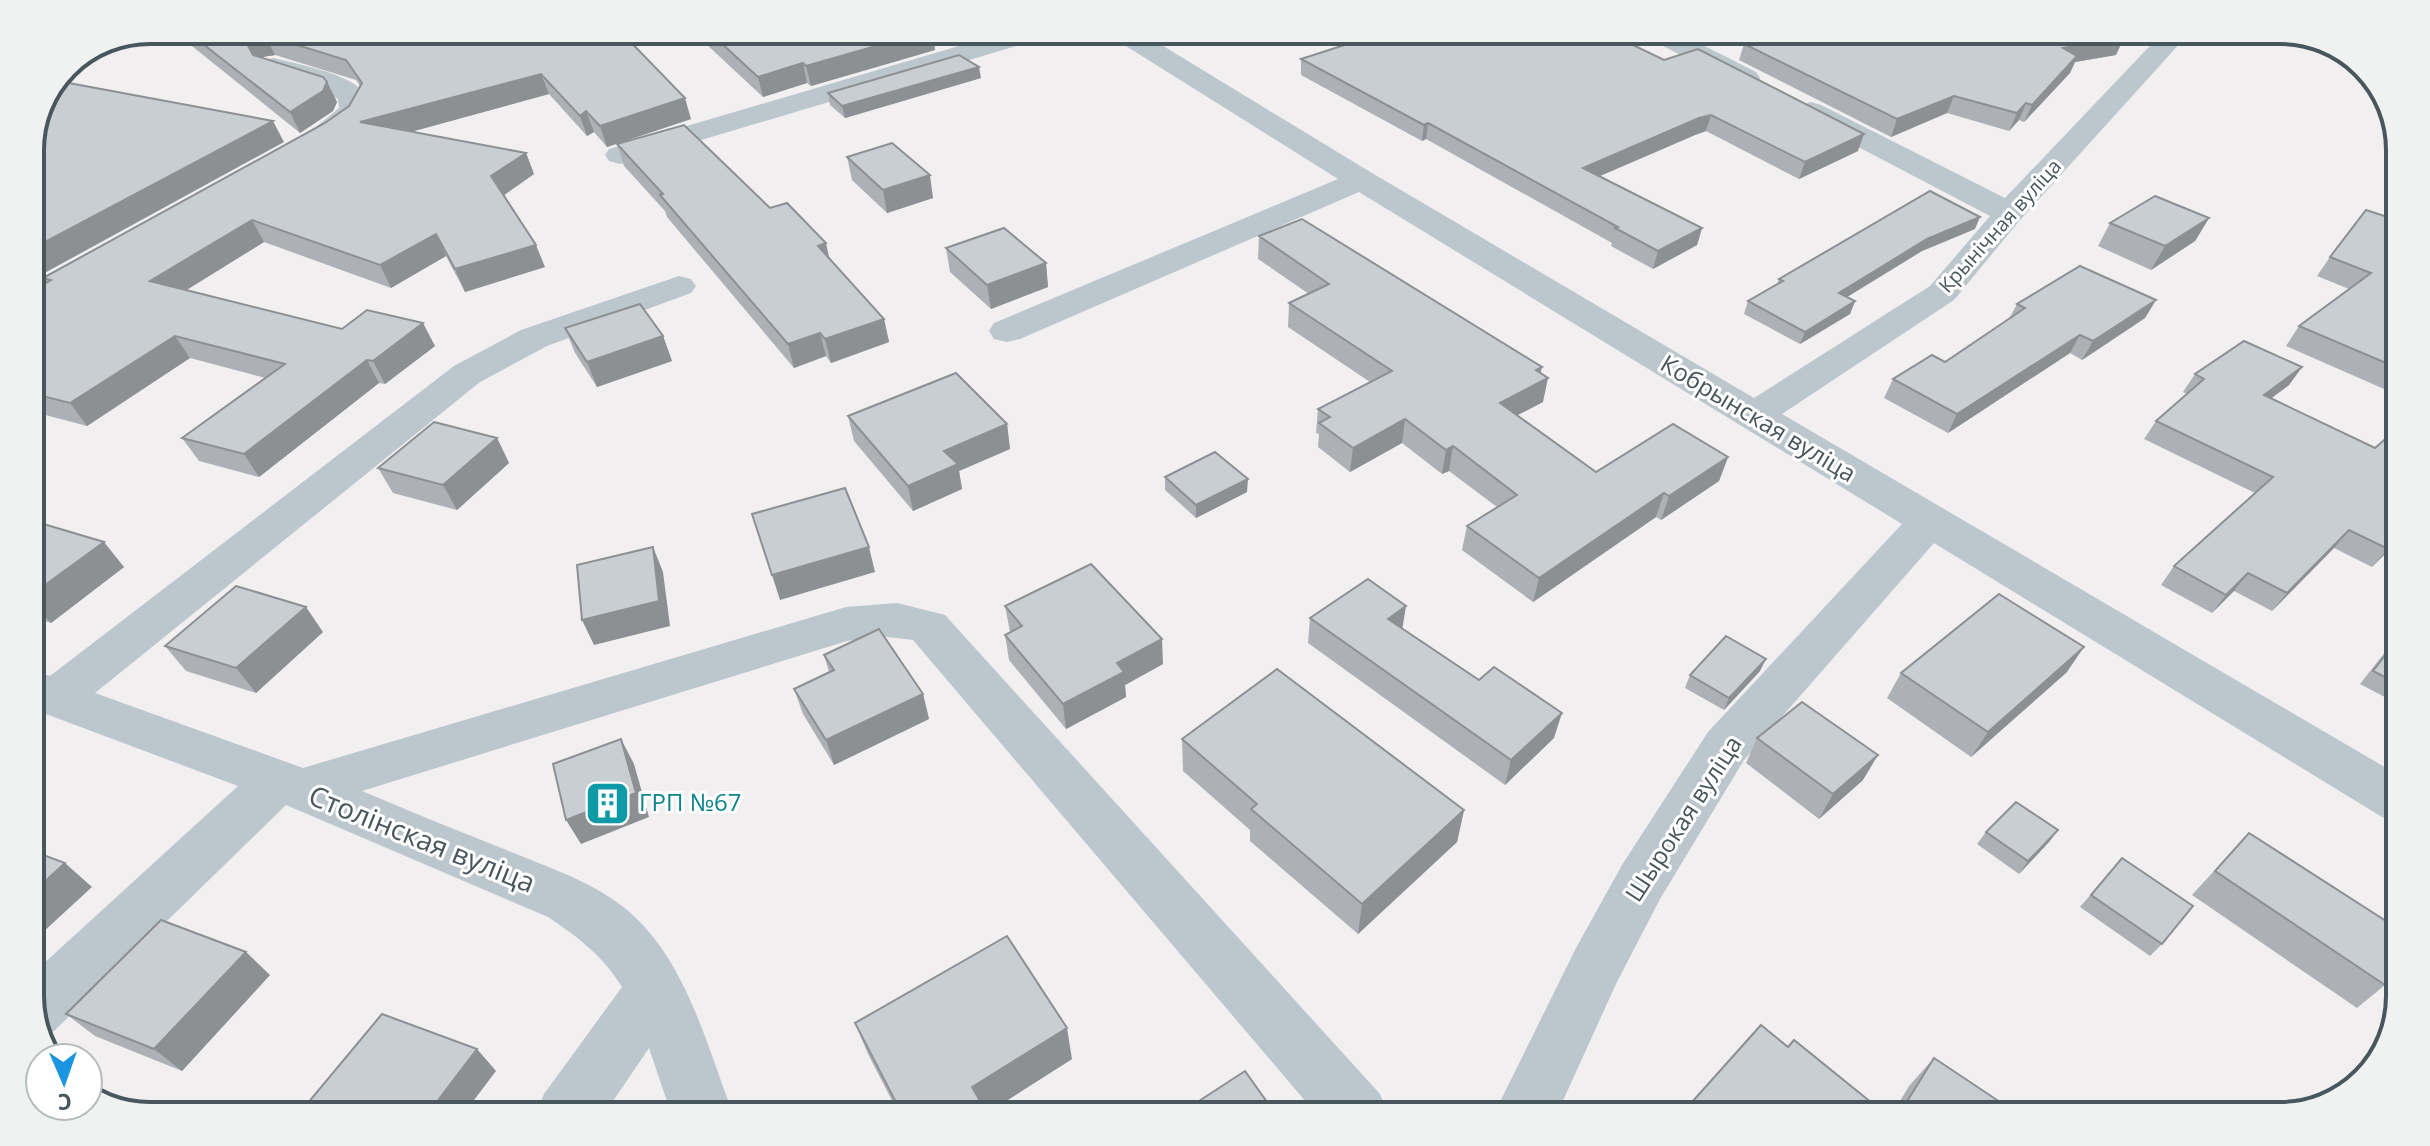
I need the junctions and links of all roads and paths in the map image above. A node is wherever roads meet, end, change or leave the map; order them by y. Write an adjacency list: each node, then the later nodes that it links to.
1 (994, 44): 6 (street)
2 (1142, 44): 8 (street, Кобрынская вуліца)
3 (1680, 44): 9 (street)
4 (2167, 44): 9 (street, Крынічная вуліца)
5 (274, 66): 7 (street)
6 (620, 155)
7 (284, 157)
8 (1361, 180): 11 (street); 12 (street, Кобрынская вуліца)
9 (2009, 213): 12 (street, Крынічная вуліца)
10 (679, 286): 14 (street)
11 (1007, 331)
12 (1754, 415): 13 (street, Кобрынская вуліца)
13 (1929, 522): 17 (street, Кобрынская вуліца); 23 (street, Шырокая вуліца)
14 (44, 691)
15 (44, 694): 16 (street, Столінская вуліца)
16 (290, 785): 18 (street, Столінская вуліца); 19 (street); 22 (street)
17 (2386, 794)
18 (654, 990): 20 (street); 21 (street, Столінская вуліца)
19 (44, 1002)
20 (576, 1102)
21 (698, 1102)
22 (1346, 1102)
23 (1531, 1102)

